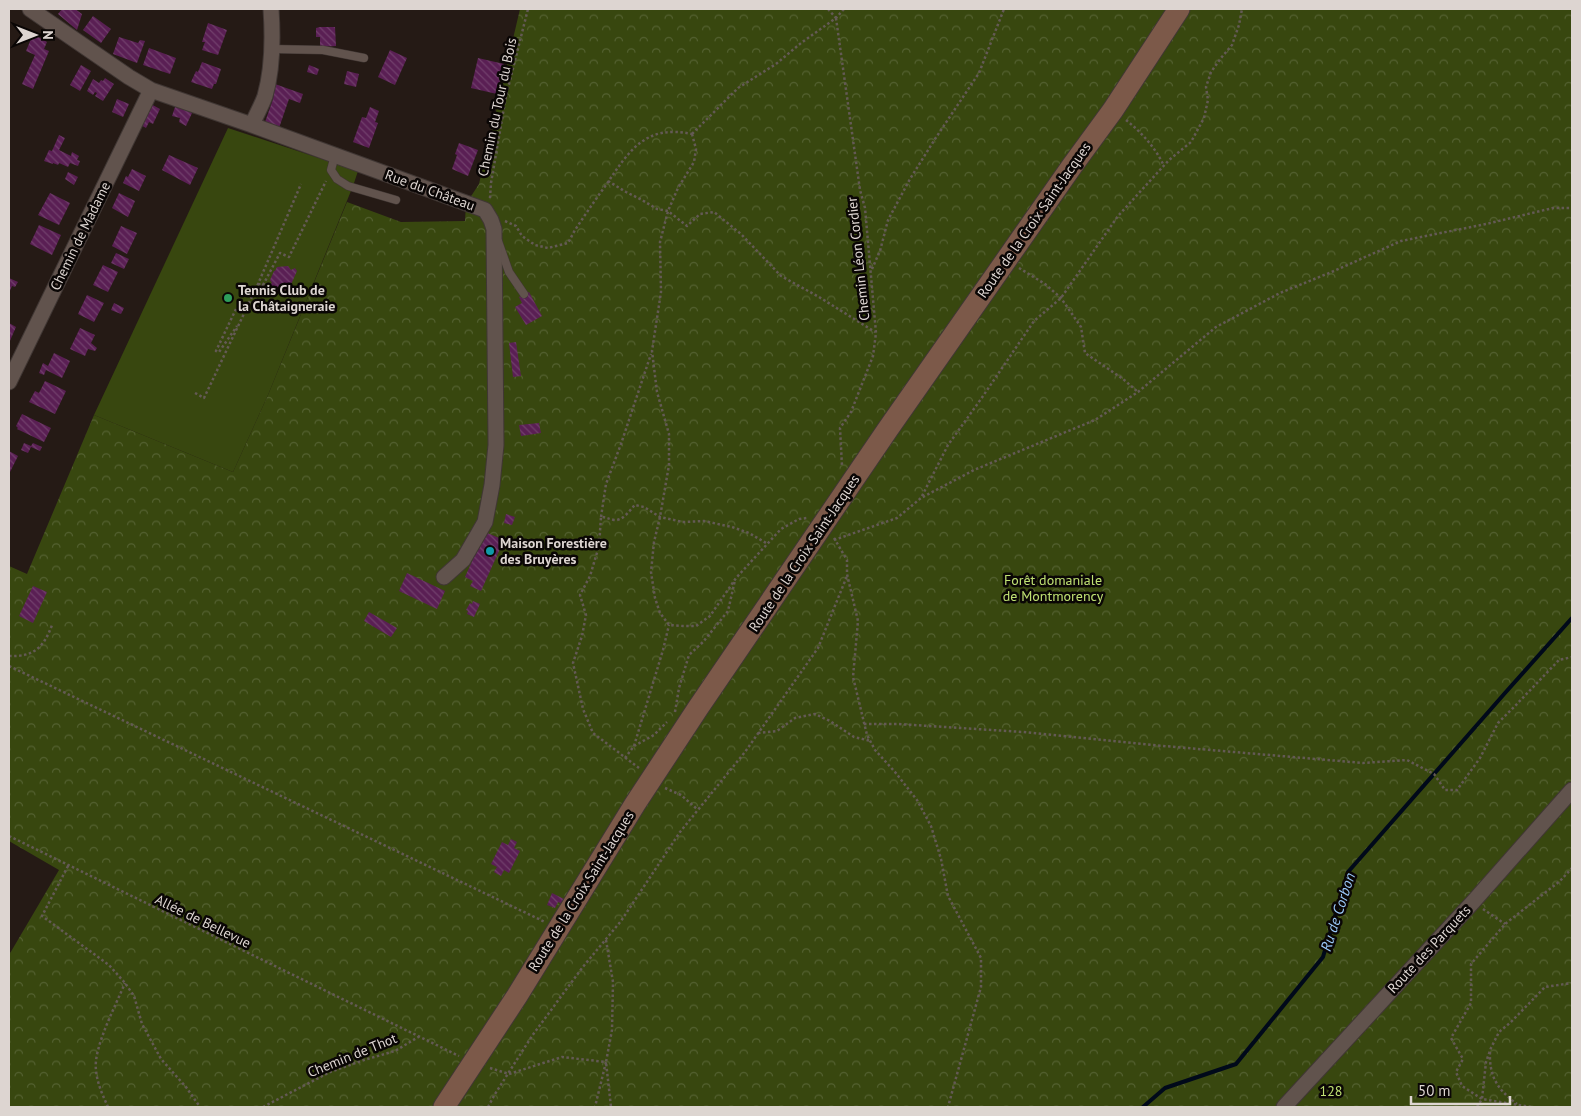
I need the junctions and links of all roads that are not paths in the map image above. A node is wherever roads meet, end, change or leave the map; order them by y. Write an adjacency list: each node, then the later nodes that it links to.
1 (30, 9): 6 (street, Rue du Château)
2 (271, 9): 4 (street)
3 (1179, 9): 15 (street, Route de la Croix Saint-Jacques)
4 (272, 50): 5 (lane); 7 (street)
5 (364, 58)
6 (151, 90): 7 (street, Rue du Château); 12 (street, Chemin de Madame)
7 (252, 125): 8 (street, Rue du Château)
8 (335, 155): 9 (lane); 10 (street, Rue du Château)
9 (396, 200)
10 (499, 225): 11 (lane); 13 (street)
11 (524, 294)
12 (9, 382)
13 (444, 577)
14 (1572, 790): 16 (street, Route des Parquets)
15 (444, 1107)
16 (1284, 1107)

